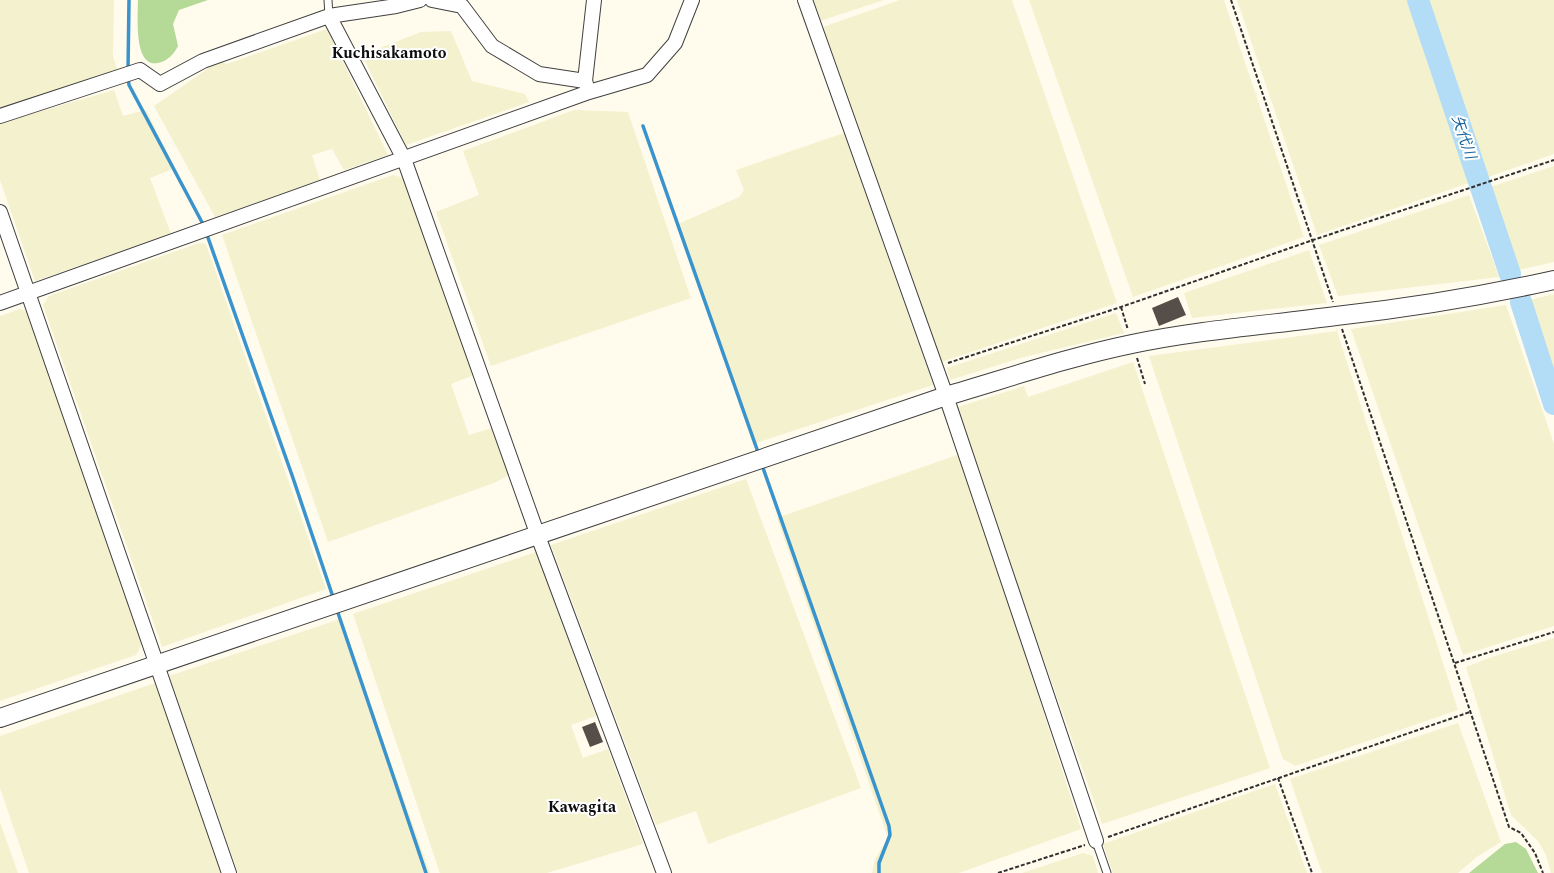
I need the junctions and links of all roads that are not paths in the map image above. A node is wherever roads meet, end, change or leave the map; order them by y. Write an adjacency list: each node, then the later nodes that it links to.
1 (328, 0): 8 (lane)
2 (420, 0): 8 (street)
3 (432, 0): 7 (street)
4 (594, 0): 9 (street)
5 (692, 0): 9 (street)
6 (805, 0): 16 (street)
7 (465, 3): 9 (street)
8 (329, 16): 10 (street); 11 (street)
9 (587, 86): 11 (street)
10 (0, 116)
11 (404, 159): 14 (street); 17 (street)
12 (0, 212): 14 (street)
13 (1554, 280): 16 (street)
14 (28, 293): 15 (street); 18 (street)
15 (0, 303)
16 (946, 396): 17 (street); 20 (street)
17 (538, 536): 18 (street); 22 (street)
18 (157, 665): 19 (street); 21 (street)
19 (0, 718)
20 (1096, 841): 23 (lane)
21 (229, 873)
22 (664, 873)
23 (1107, 873)

